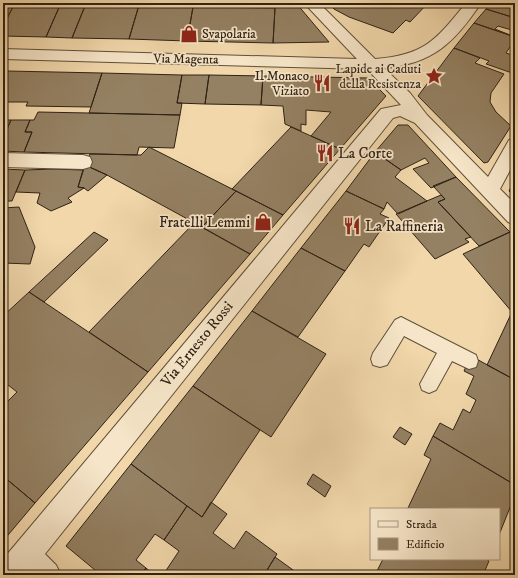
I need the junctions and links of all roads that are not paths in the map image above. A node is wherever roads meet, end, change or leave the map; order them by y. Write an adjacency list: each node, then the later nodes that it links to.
1 (311, 3): 4 (street, Via Ernesto Rossi)
2 (474, 3): 4 (street)
3 (3, 54): 4 (street, Via Magenta)
4 (369, 64): 5 (street, Via Ernesto Rossi)
5 (388, 81): 6 (street, Via Ernesto Rossi); 7 (street, Via Ernesto Rossi)
6 (387, 113): 7 (street); 17 (street, Via Ernesto Rossi)
7 (420, 119): 11 (street)
8 (515, 144): 11 (street)
9 (3, 160): 10 (street)
10 (83, 162)
11 (490, 190): 12 (street)
12 (515, 217)
13 (448, 350): 14 (lane); 15 (lane); 16 (lane)
14 (380, 359)
15 (469, 361)
16 (429, 384)
17 (17, 565): 18 (street)
18 (46, 575)

